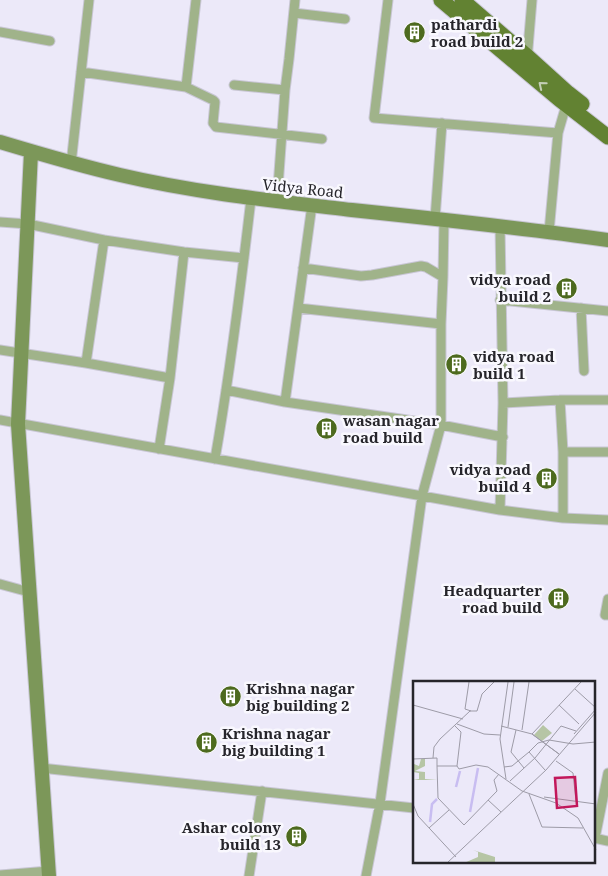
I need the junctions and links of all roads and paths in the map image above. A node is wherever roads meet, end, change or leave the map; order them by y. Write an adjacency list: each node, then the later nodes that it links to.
1 (89, 0): 13 (street)
2 (196, 0): 15 (street)
3 (294, 0): 8 (street)
4 (388, 0): 18 (street)
5 (441, 0): 12 (main road)
6 (462, 0): 12 (main road)
7 (532, 0): 12 (street)
8 (294, 13): 9 (street); 16 (street)
9 (345, 19)
10 (0, 32): 11 (street)
11 (50, 42)
12 (526, 64): 17 (main road)
13 (81, 72): 15 (street); 26 (street)
14 (234, 85): 16 (street)
15 (186, 87): 21 (street)
16 (285, 90): 21 (street)
17 (568, 100): 19 (main road); 20 (street); 22 (main road)
18 (442, 123): 20 (street); 30 (street)
19 (608, 124)
20 (558, 133): 34 (street)
21 (282, 135): 23 (street); 28 (street)
22 (608, 137)
23 (322, 139)
24 (0, 142): 25 (street, Vidya Road)
25 (31, 152): 26 (street, Vidya Road); 32 (street)
26 (71, 164): 27 (street, Vidya Road)
27 (251, 198): 28 (street, Vidya Road); 38 (street)
28 (277, 201): 29 (street, Vidya Road)
29 (312, 205): 30 (street, Vidya Road); 39 (street)
30 (440, 220): 33 (street, Vidya Road); 40 (street)
31 (0, 222): 32 (street)
32 (28, 224): 35 (street); 47 (street)
33 (500, 226): 34 (street, Vidya Road); 41 (street)
34 (550, 232): 36 (street, Vidya Road)
35 (104, 240): 37 (street); 48 (street)
36 (608, 240)
37 (184, 252): 38 (street); 50 (street)
38 (244, 258): 51 (street)
39 (303, 268): 40 (street); 42 (street)
40 (443, 277): 45 (street)
41 (500, 300): 43 (street); 55 (street)
42 (298, 308): 45 (street); 54 (street)
43 (581, 308): 44 (street); 49 (street)
44 (608, 311)
45 (441, 324): 58 (street)
46 (0, 350): 47 (street)
47 (21, 353): 48 (street); 57 (street)
48 (86, 363): 50 (street)
49 (584, 371)
50 (170, 378): 60 (street)
51 (226, 390): 54 (street); 63 (street)
52 (560, 400): 53 (street); 55 (street); 61 (street)
53 (608, 400)
54 (285, 402): 58 (street)
55 (503, 403): 59 (street)
56 (0, 420): 57 (street)
57 (18, 424): 60 (street); 69 (street)
58 (441, 425): 59 (street); 64 (street)
59 (503, 437): 65 (street)
60 (159, 449): 63 (street)
61 (562, 452): 62 (street); 66 (street)
62 (608, 452)
63 (215, 459): 64 (street)
64 (422, 496): 65 (street); 75 (street)
65 (500, 510): 66 (street)
66 (563, 518): 67 (street)
67 (608, 520)
68 (0, 584): 69 (street)
69 (29, 592): 72 (street)
70 (608, 598): 71 (street)
71 (608, 615)
72 (41, 768): 74 (street); 78 (street)
73 (608, 773): 77 (street)
74 (262, 792): 75 (street); 80 (street)
75 (380, 803): 76 (street); 81 (street)
76 (413, 808)
77 (596, 829)
78 (49, 874): 79 (street)
79 (0, 876)
80 (248, 876)
81 (366, 876)

